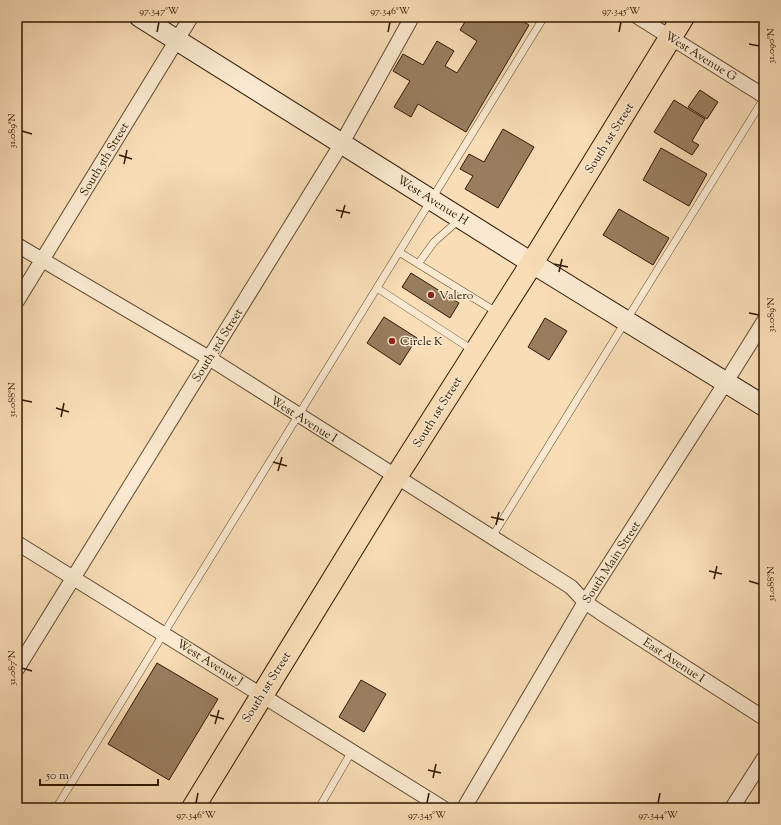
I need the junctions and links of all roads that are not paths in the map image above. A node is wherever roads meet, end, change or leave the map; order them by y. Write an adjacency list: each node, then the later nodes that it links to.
1 (140, 17): 8 (main road, West Avenue H)
2 (191, 17): 8 (street, South 5th Street)
3 (412, 17): 10 (street, South 3rd Street)
4 (544, 17): 11 (lane)
5 (638, 17): 7 (street, West Avenue G)
6 (683, 17): 7 (main road, South 1st Street)
7 (671, 38): 9 (street, West Avenue G); 16 (main road, South 1st Street)
8 (177, 40): 10 (main road, West Avenue H); 15 (street, South 5th Street)
9 (764, 97): 21 (lane)
10 (342, 143): 11 (main road, West Avenue H); 24 (street, South 3rd Street)
11 (432, 200): 12 (main road, West Avenue H); 14 (lane)
12 (461, 218): 16 (main road, West Avenue H); 17 (lane)
13 (17, 245): 15 (street, West Avenue I)
14 (399, 252): 17 (lane); 18 (lane)
15 (42, 260): 19 (street, South 5th Street); 24 (street, West Avenue I)
16 (532, 263): 20 (main road, South 1st Street); 21 (main road, West Avenue H)
17 (418, 264): 20 (lane)
18 (377, 288): 23 (lane); 27 (lane)
19 (17, 301)
20 (499, 314): 23 (main road, South 1st Street)
21 (626, 321): 25 (main road, West Avenue H); 29 (lane)
22 (764, 321): 25 (street, South Main Street)
23 (475, 352): 28 (main road, South 1st Street)
24 (209, 358): 27 (street, West Avenue I); 31 (street, South 3rd Street)
25 (726, 382): 26 (main road, West Avenue H); 32 (street, South Main Street)
26 (764, 406)
27 (298, 415): 28 (street, West Avenue I); 33 (lane)
28 (396, 477): 29 (street, West Avenue I); 35 (main road, South 1st Street)
29 (492, 537): 32 (street, West Avenue I)
30 (17, 543): 31 (street, West Avenue J)
31 (73, 578): 33 (street, West Avenue J); 34 (street, South 3rd Street)
32 (585, 602): 36 (street, East Avenue I); 43 (street, South Main Street)
33 (163, 634): 35 (street, West Avenue J); 39 (lane)
34 (17, 669)
35 (262, 695): 37 (street, West Avenue J); 40 (main road, South 1st Street)
36 (764, 718)
37 (352, 751): 41 (lane); 42 (street, West Avenue J)
38 (764, 758): 44 (street)
39 (56, 808)
40 (193, 808)
41 (319, 808)
42 (443, 808)
43 (464, 808)
44 (732, 808)

